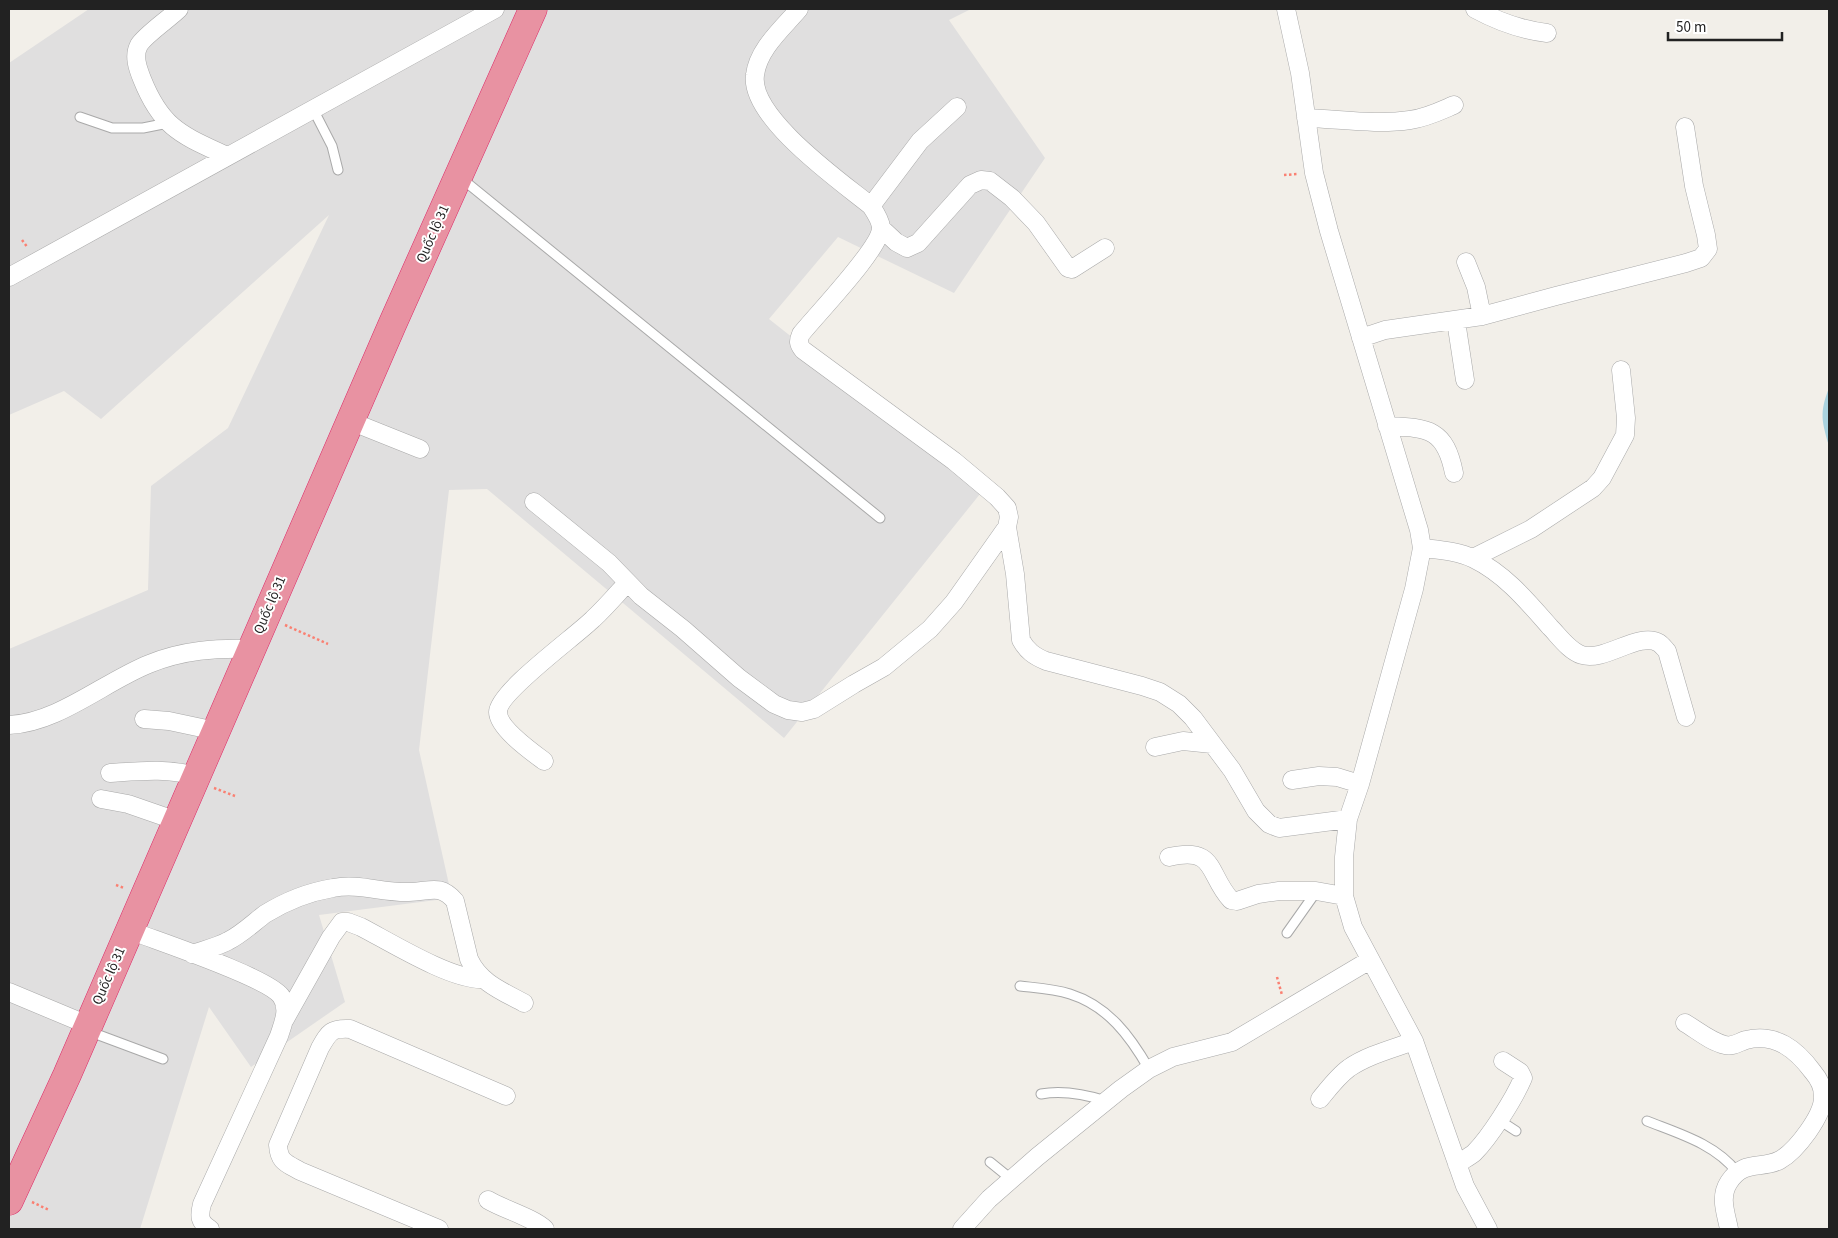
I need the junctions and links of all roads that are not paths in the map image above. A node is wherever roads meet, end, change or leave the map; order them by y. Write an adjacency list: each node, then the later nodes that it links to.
1 (179, 9): 13 (street)
2 (495, 9): 10 (street)
3 (533, 9): 17 (highway, Quốc lộ 31)
4 (799, 9): 18 (street)
5 (1286, 9): 12 (street)
6 (1475, 9): 7 (street)
7 (1547, 33)
8 (1454, 106): 12 (street)
9 (957, 107): 18 (street)
10 (313, 109): 15 (street); 16 (lane)
11 (80, 117): 13 (lane)
12 (1306, 118): 25 (street)
13 (168, 123): 15 (street)
14 (1685, 127): 23 (street)
15 (227, 156): 22 (street)
16 (338, 170)
17 (458, 176): 28 (highway, Quốc lộ 31); 33 (lane)
18 (871, 206): 19 (street)
19 (881, 228): 20 (street); 34 (street)
20 (1105, 248)
21 (1466, 262): 23 (street)
22 (9, 277)
23 (1482, 316): 24 (street)
24 (1456, 320): 25 (street); 27 (street)
25 (1361, 338): 29 (street)
26 (1621, 370): 36 (street)
27 (1465, 380)
28 (350, 422): 30 (street); 38 (highway, Quốc lộ 31)
29 (1387, 426): 31 (street); 35 (street)
30 (420, 450)
31 (1454, 473)
32 (534, 502): 37 (street)
33 (880, 518)
34 (1007, 527): 37 (street); 43 (street)
35 (1422, 548): 36 (street); 49 (street)
36 (1473, 558): 39 (street)
37 (627, 583): 45 (street)
38 (251, 649): 41 (street); 42 (highway, Quốc lộ 31)
39 (1686, 717)
40 (144, 719): 42 (street)
41 (9, 725)
42 (216, 731): 47 (highway, Quốc lộ 31)
43 (1212, 744): 44 (street); 51 (street)
44 (1156, 746)
45 (544, 762)
46 (110, 773): 47 (street)
47 (196, 776): 52 (highway, Quốc lộ 31)
48 (1292, 780): 49 (street)
49 (1360, 784): 51 (street)
50 (101, 799): 52 (street)
51 (1348, 819): 55 (street)
52 (177, 821): 56 (highway, Quốc lộ 31)
53 (1169, 857): 54 (street)
54 (1316, 891): 55 (street); 57 (lane)
55 (1344, 896): 59 (street)
56 (129, 930): 58 (street); 66 (highway, Quốc lộ 31)
57 (1287, 933)
58 (192, 954): 60 (street); 64 (street)
59 (1370, 960): 67 (street); 70 (street)
60 (482, 979): 63 (street); 64 (street)
61 (1020, 986): 70 (lane)
62 (9, 992): 66 (street)
63 (524, 1003)
64 (285, 1020): 84 (street)
65 (1685, 1023): 80 (street)
66 (87, 1027): 68 (lane); 83 (highway, Quốc lộ 31)
67 (1414, 1040): 73 (street); 79 (street)
68 (163, 1059)
69 (1503, 1062): 75 (street)
70 (1148, 1069): 74 (street)
71 (1041, 1094): 74 (lane)
72 (506, 1096): 85 (street)
73 (1320, 1099)
74 (1106, 1101): 81 (street)
75 (1499, 1120): 77 (lane); 79 (street)
76 (1647, 1121): 80 (lane)
77 (1516, 1131)
78 (990, 1162): 81 (lane)
79 (1457, 1164): 88 (street)
80 (1738, 1172): 89 (street)
81 (1012, 1179): 87 (street)
82 (488, 1200): 86 (street)
83 (9, 1201)
84 (210, 1229)
85 (439, 1229)
86 (545, 1229)
87 (962, 1229)
88 (1488, 1229)
89 (1728, 1229)

